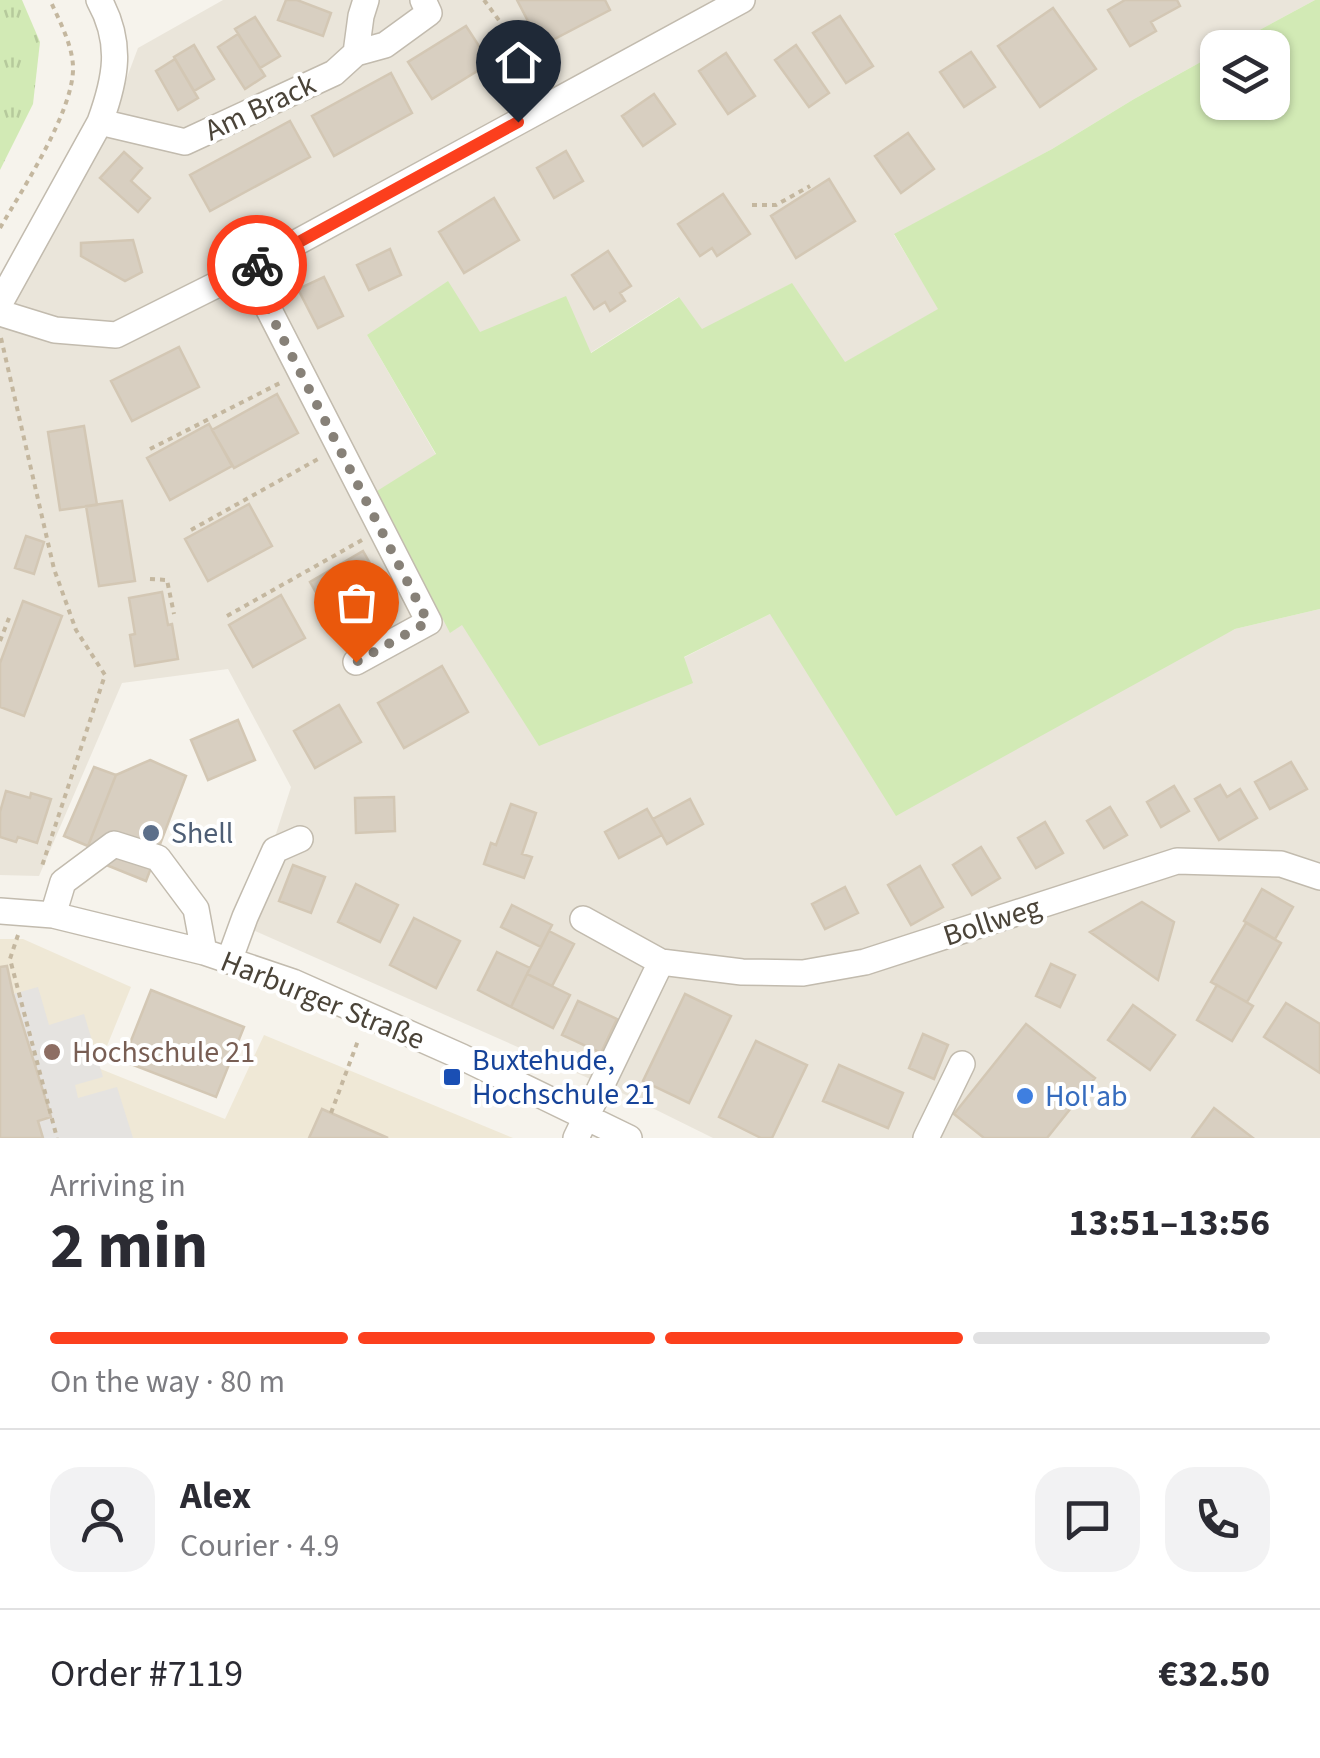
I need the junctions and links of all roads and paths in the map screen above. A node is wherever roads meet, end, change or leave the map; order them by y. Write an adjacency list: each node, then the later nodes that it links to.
1 (50, 0): 12 (path)
2 (100, 0): 9 (street)
3 (366, 0): 7 (street)
4 (423, 0): 7 (street, Am Brack)
5 (484, 0): 8 (path)
6 (742, 0): 8 (street)
7 (356, 53): 9 (street, Am Brack)
8 (558, 100): 13 (street)
9 (100, 122): 14 (street)
10 (810, 186): 11 (path)
11 (752, 205)
12 (0, 228)
13 (248, 270): 15 (street); 17 (street)
14 (0, 303)
15 (0, 313)
16 (0, 333): 31 (path)
17 (301, 373): 18 (street); 19 (path)
18 (339, 448): 20 (street); 21 (path)
19 (150, 449)
20 (381, 529): 24 (path); 27 (street)
21 (191, 530)
22 (150, 579): 23 (path)
23 (174, 614)
24 (227, 616)
25 (9, 618): 26 (path)
26 (0, 642)
27 (356, 662)
28 (300, 839): 37 (street)
29 (1320, 877): 38 (street, Bollweg)
30 (0, 911): 31 (street, Harburger Straße)
31 (26, 912): 32 (street, Harburger Straße); 35 (path)
32 (53, 915): 34 (street, Harburger Straße); 34 (street)
33 (583, 919): 38 (street, Bollweg)
34 (204, 952): 37 (street, Harburger Straße)
35 (10, 959): 36 (path); 43 (path)
36 (0, 960)
37 (230, 961): 39 (street, Harburger Straße)
38 (661, 962): 42 (street)
39 (368, 1014): 41 (path); 42 (street, Harburger Straße)
40 (962, 1064): 45 (street)
41 (331, 1113)
42 (581, 1128): 44 (street, Harburger Straße)
43 (57, 1138)
44 (629, 1138)
45 (926, 1138)

